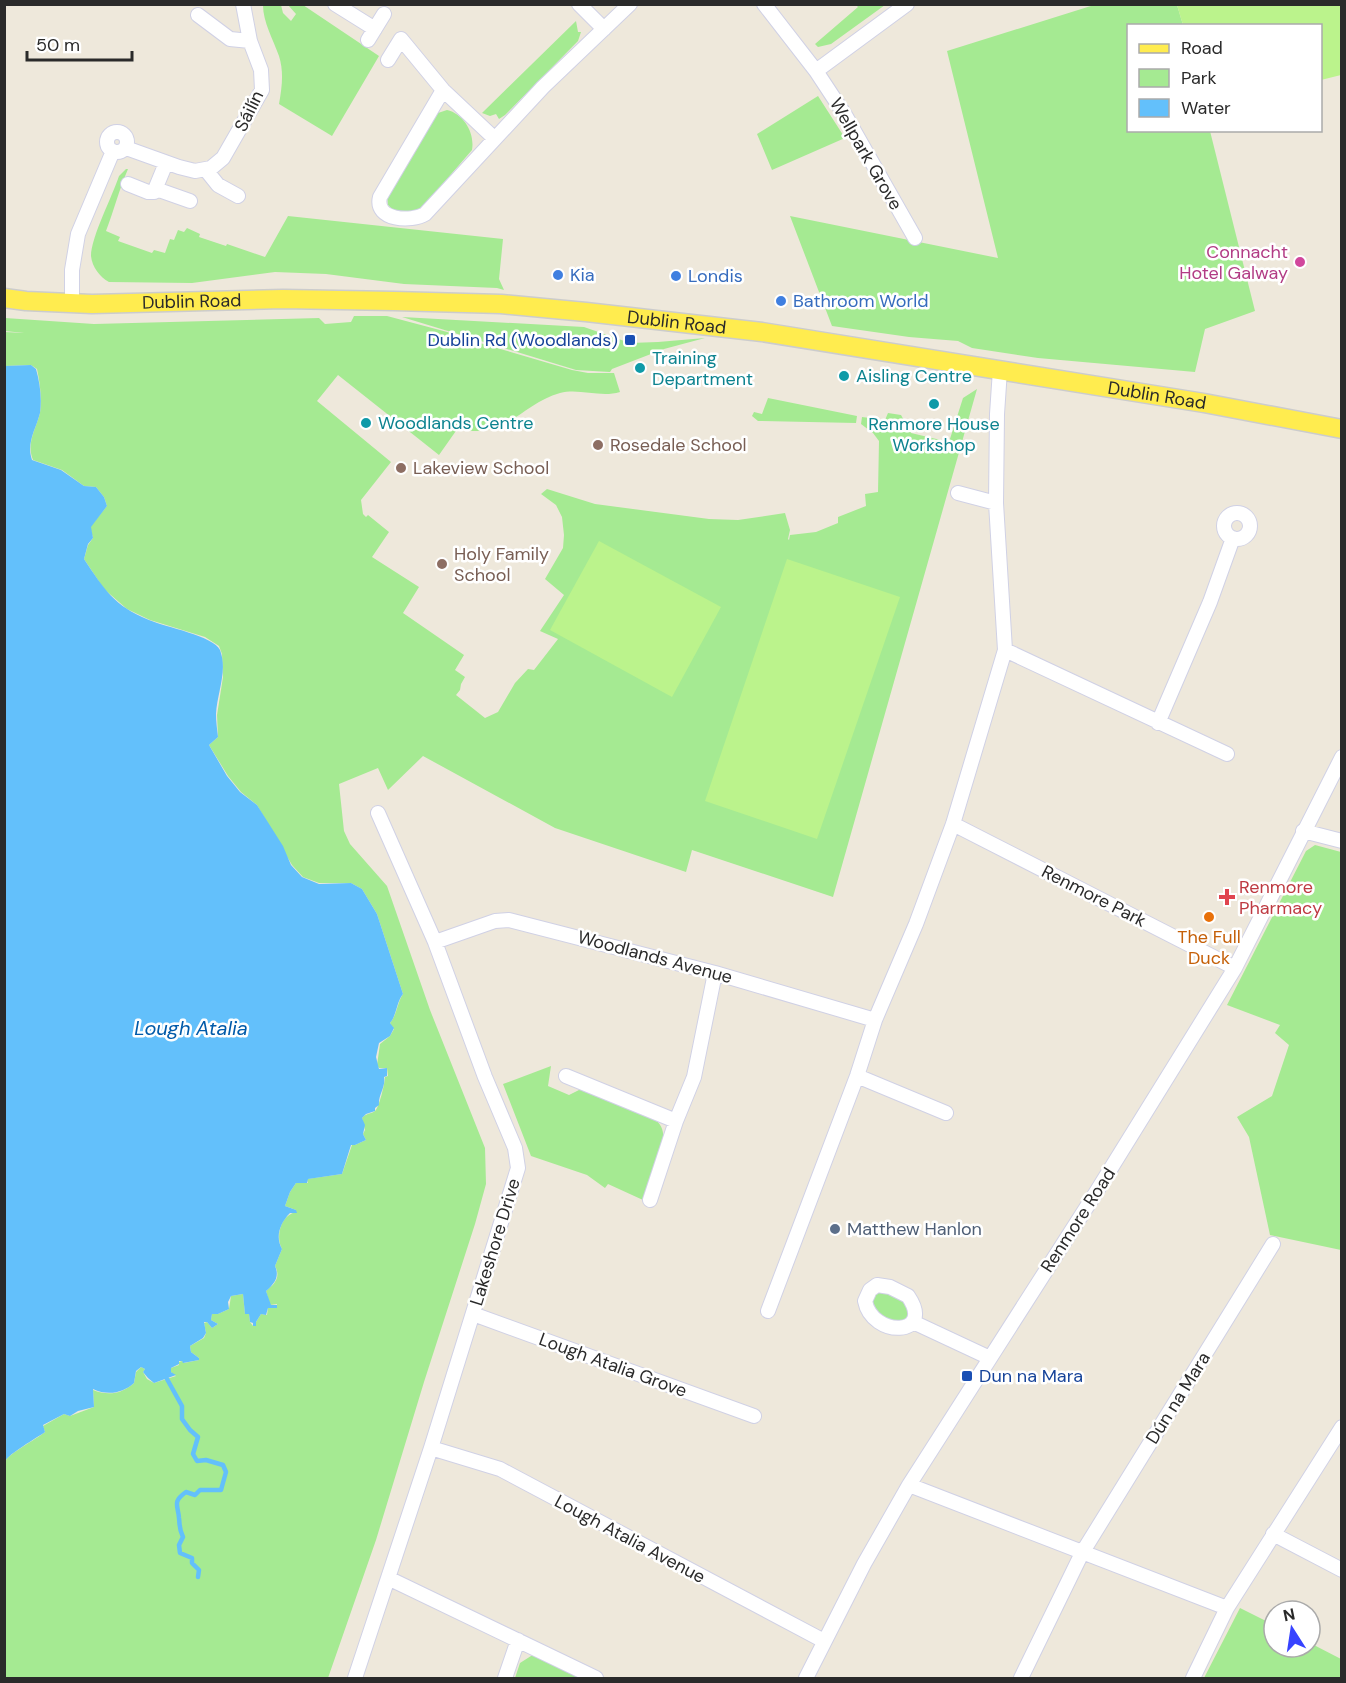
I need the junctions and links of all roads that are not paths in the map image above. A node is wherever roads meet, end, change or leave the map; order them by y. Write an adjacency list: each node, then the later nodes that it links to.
1 (243, 4): 10 (street, Sáilín)
2 (335, 4): 7 (street)
3 (579, 4): 9 (street)
4 (630, 4): 9 (street)
5 (764, 4): 12 (street, Wellpark Grove)
6 (907, 4): 12 (street)
7 (384, 14)
8 (198, 15): 10 (street)
9 (604, 29): 14 (street)
10 (250, 41): 16 (street, Sáilín)
11 (388, 60): 13 (street)
12 (816, 71): 21 (street, Wellpark Grove)
13 (443, 90): 14 (street); 14 (street)
14 (494, 138)
15 (166, 163): 16 (street); 18 (street); 23 (street)
16 (206, 170): 19 (street)
17 (128, 184): 18 (street)
18 (156, 189): 20 (street)
19 (238, 196)
20 (190, 201)
21 (915, 238)
22 (4, 298): 23 (main road, Dublin Road)
23 (72, 303): 24 (main road, Dublin Road)
24 (1000, 370): 25 (main road, Dublin Road); 27 (street)
25 (1341, 429)
26 (958, 493): 27 (street)
27 (996, 503): 29 (street)
28 (1233, 538): 30 (street)
29 (1005, 650): 30 (street); 34 (street)
30 (1158, 723): 31 (street)
31 (1227, 754)
32 (1341, 757): 35 (street, Renmore Road)
33 (378, 813): 37 (street, Lakeshore Drive)
34 (952, 824): 38 (street, Renmore Park); 40 (street)
35 (1303, 831): 36 (street); 38 (street, Renmore Road)
36 (1341, 842)
37 (435, 942): 39 (street, Woodlands Avenue); 48 (street, Lakeshore Drive)
38 (1235, 968): 50 (street, Renmore Road)
39 (715, 973): 40 (street, Woodlands Avenue); 44 (street)
40 (875, 1020): 42 (street)
41 (566, 1076): 44 (street)
42 (857, 1076): 43 (street); 47 (street)
43 (946, 1113)
44 (676, 1121): 45 (street)
45 (650, 1200)
46 (1273, 1244): 56 (street, Dún na Mara)
47 (768, 1311)
48 (473, 1314): 51 (street, Lough Atalia Grove); 53 (street, Lakeshore Drive)
49 (913, 1322): 50 (street)
50 (990, 1358): 54 (street, Renmore Road)
51 (754, 1416)
52 (1341, 1427): 55 (street)
53 (431, 1448): 58 (street, Lakeshore Drive); 61 (street, Lough Atalia Avenue)
54 (909, 1485): 56 (street); 61 (street, Renmore Road)
55 (1273, 1534): 57 (street); 59 (street)
56 (1082, 1553): 59 (street); 66 (street, Dún na Mara)
57 (1341, 1569)
58 (388, 1578): 60 (street); 62 (street, Lakeshore Drive)
59 (1227, 1608): 67 (street)
60 (518, 1640): 63 (street); 64 (street)
61 (824, 1641): 65 (street, Renmore Road)
62 (355, 1678)
63 (505, 1678)
64 (596, 1678)
65 (806, 1678)
66 (1021, 1678)
67 (1193, 1678)

